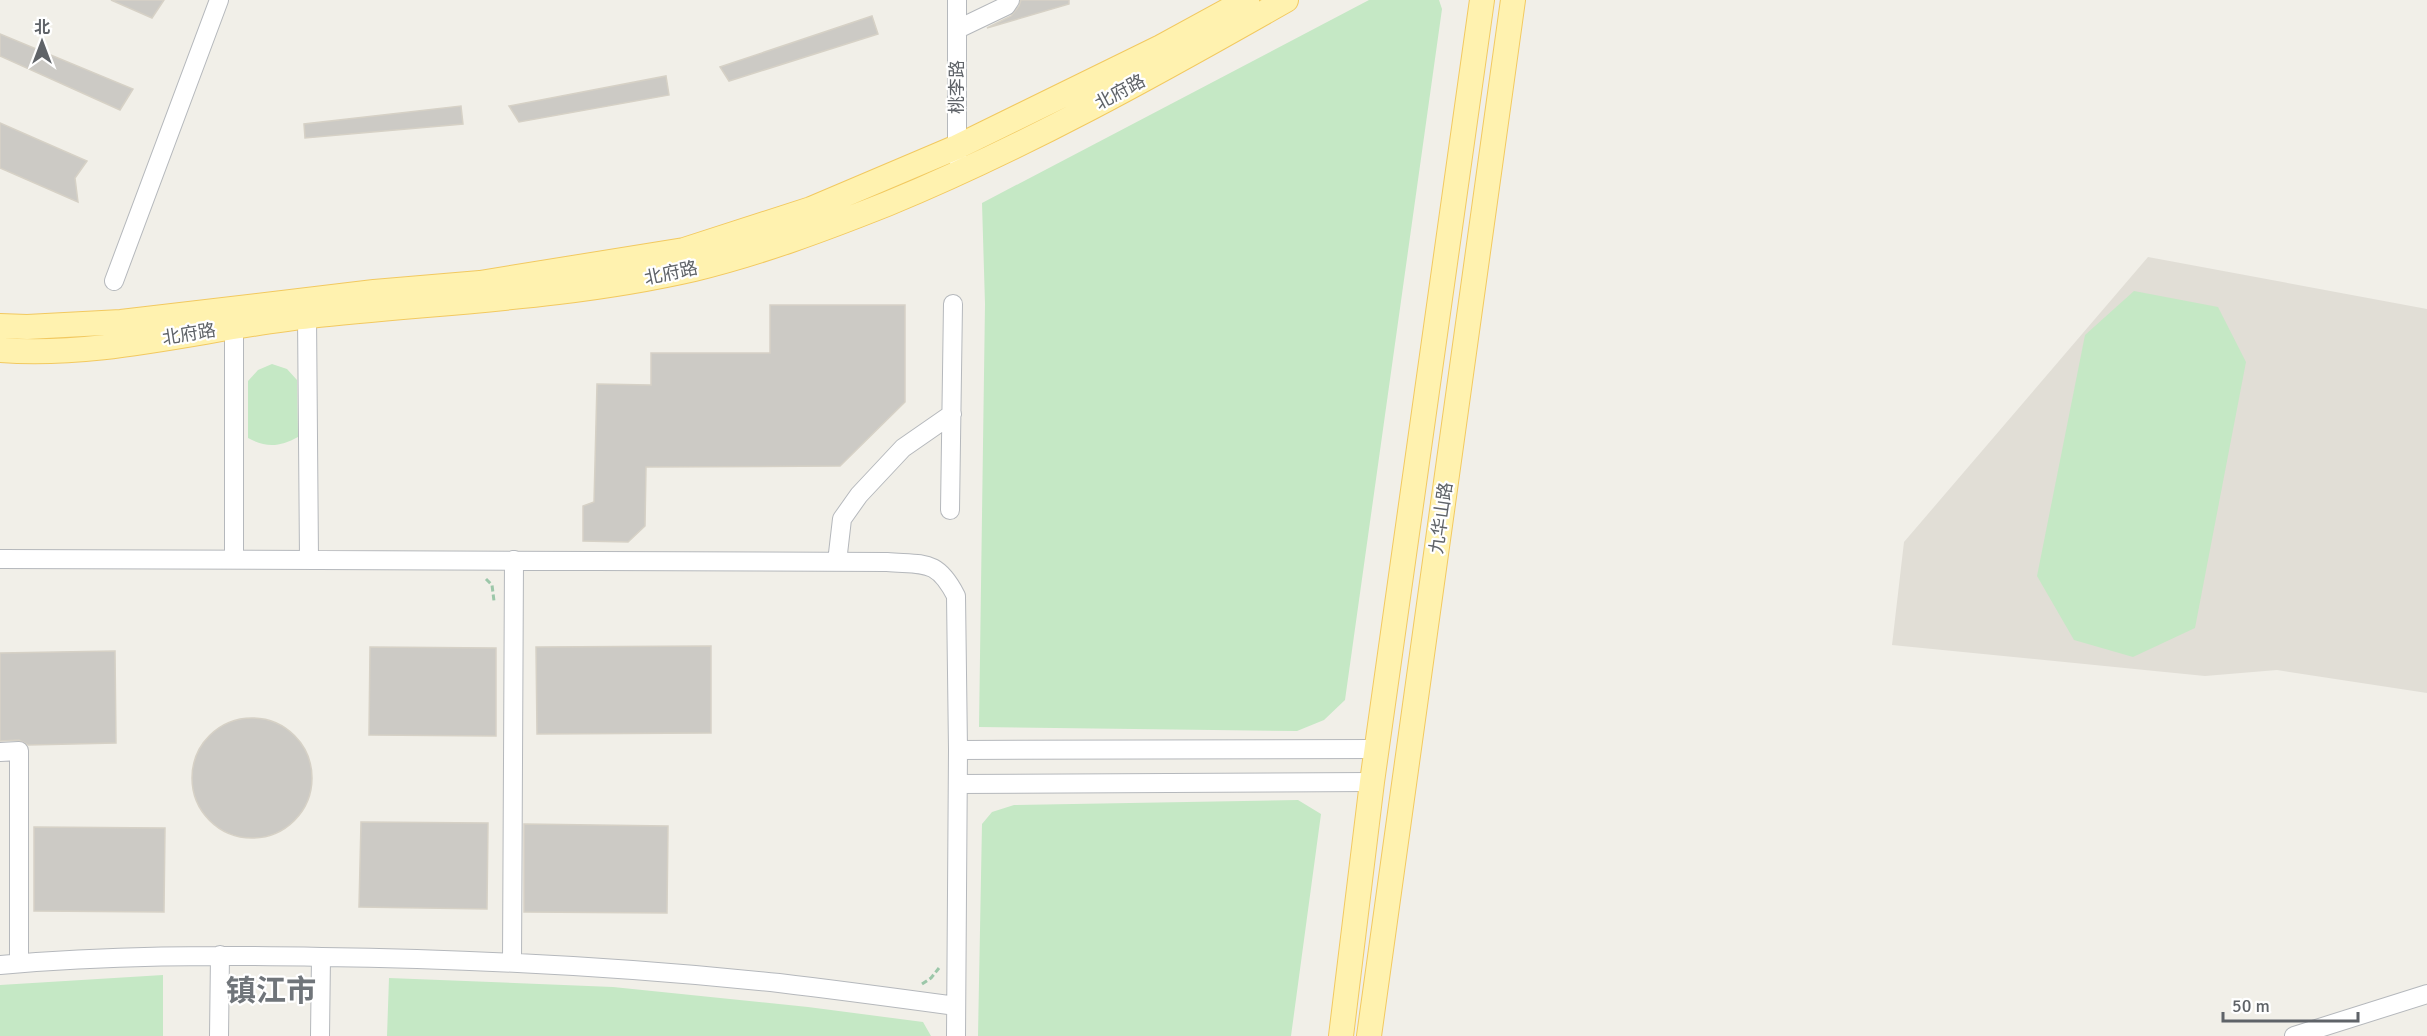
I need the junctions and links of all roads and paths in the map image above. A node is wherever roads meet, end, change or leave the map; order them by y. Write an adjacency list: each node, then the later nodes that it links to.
1 (219, 0): 11 (street)
2 (957, 0): 8 (street, 桃李路)
3 (1010, 0): 8 (street)
4 (1247, 0): 9 (main road, 北府路)
5 (1286, 0): 10 (main road, 北府路)
6 (1482, 0): 24 (main road, 九华山路)
7 (1513, 0): 42 (main road, 九华山路)
8 (958, 30): 9 (street, 桃李路)
9 (957, 147): 10 (street, 桃李路); 14 (main road, 北府路)
10 (957, 175): 13 (main road, 北府路)
11 (114, 281)
12 (953, 304): 17 (street)
13 (307, 316): 15 (main road, 北府路); 20 (street)
14 (0, 326)
15 (234, 327): 16 (main road, 北府路); 19 (street)
16 (0, 350)
17 (951, 414): 18 (street); 23 (street)
18 (950, 510)
19 (234, 559): 20 (street); 21 (street)
20 (309, 559): 22 (street)
21 (0, 560)
22 (514, 560): 23 (street); 32 (street)
23 (837, 562): 25 (street)
24 (1377, 749): 25 (street); 27 (main road, 九华山路)
25 (958, 750): 28 (street)
26 (0, 752): 33 (street)
27 (1372, 782): 28 (street); 41 (main road, 九华山路)
28 (958, 784): 37 (street)
29 (220, 955): 30 (street); 33 (street); 38 (street)
30 (321, 957): 32 (street); 39 (street)
31 (941, 960): 35 (path)
32 (513, 962): 37 (street)
33 (19, 963): 34 (street)
34 (0, 965)
35 (915, 986)
36 (2427, 994): 43 (street)
37 (956, 1006): 40 (street)
38 (219, 1036)
39 (320, 1036)
40 (956, 1036)
41 (1341, 1036)
42 (1369, 1036)
43 (2294, 1036)

